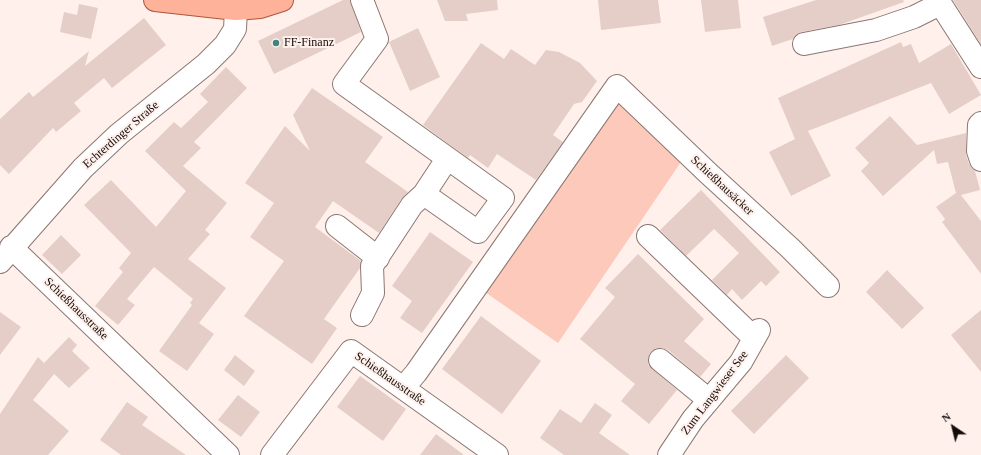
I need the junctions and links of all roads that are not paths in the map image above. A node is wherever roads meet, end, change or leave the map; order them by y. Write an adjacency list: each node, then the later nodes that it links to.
1 (155, 0): 5 (main road)
2 (282, 0): 6 (main road)
3 (362, 0): 10 (street)
4 (939, 2): 7 (street); 8 (street)
5 (212, 4): 6 (main road)
6 (236, 9): 15 (street, Echterdinger Straße)
7 (804, 44)
8 (981, 66)
9 (981, 123): 11 (street)
10 (448, 158): 12 (street); 12 (street)
11 (981, 160)
12 (424, 194): 16 (street)
13 (337, 226): 16 (street)
14 (648, 236): 21 (street, Zum Langwieser See)
15 (5, 254): 22 (street, Schießhausstraße)
16 (378, 258): 18 (street)
17 (828, 286): 20 (street, Schießhausäcker)
18 (362, 315)
19 (660, 360): 21 (street)
20 (403, 388): 23 (street, Schießhausstraße); 24 (street, Schießhausstraße)
21 (709, 400): 25 (street, Zum Langwieser See)
22 (228, 455)
23 (272, 455)
24 (497, 455)
25 (669, 455)

